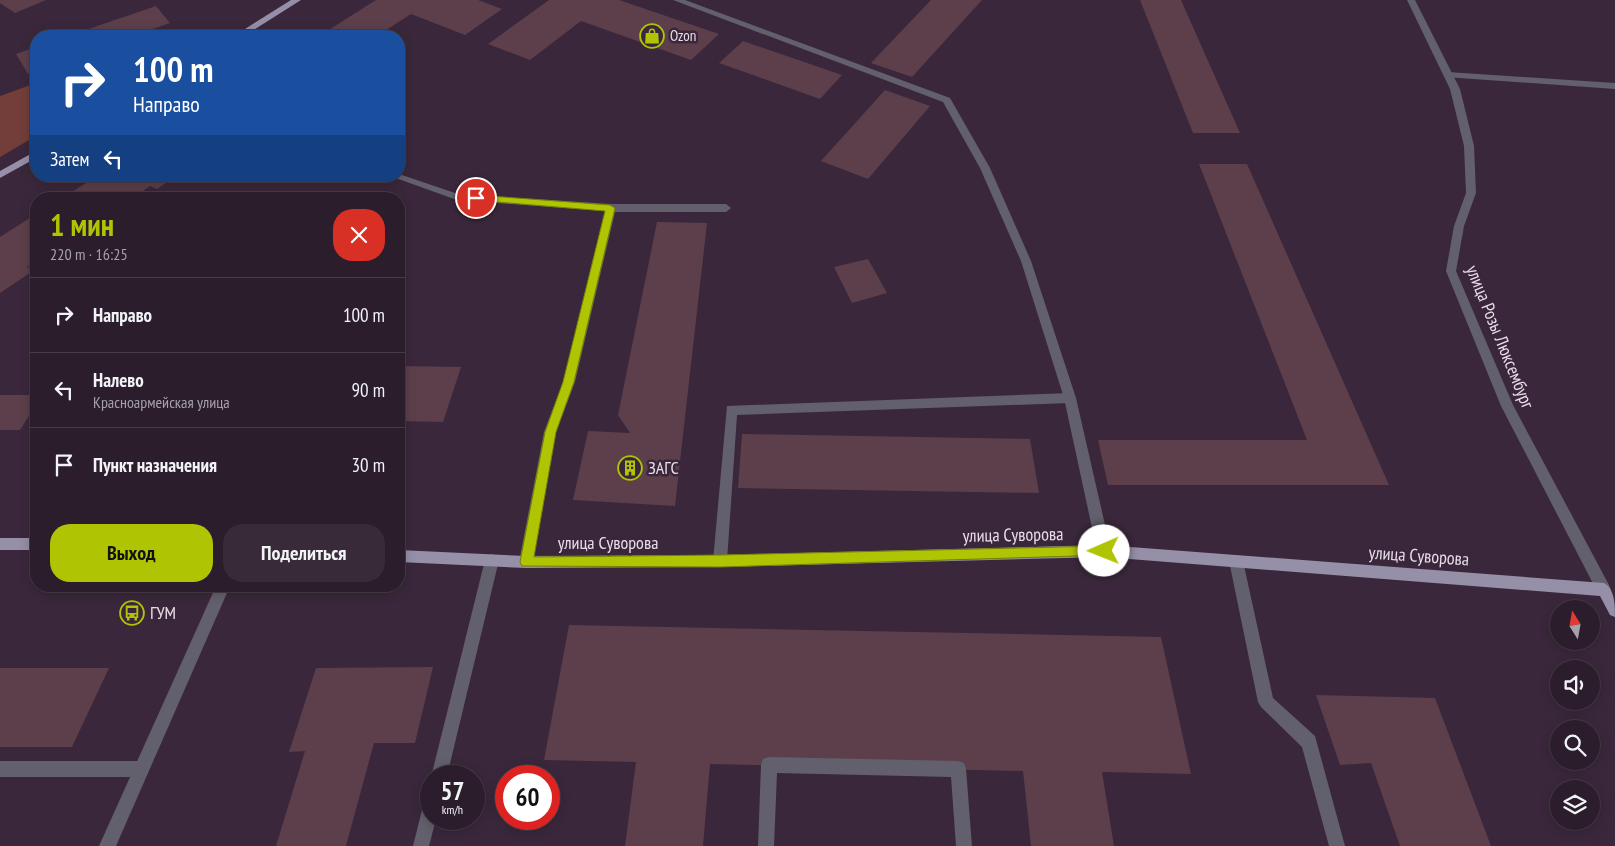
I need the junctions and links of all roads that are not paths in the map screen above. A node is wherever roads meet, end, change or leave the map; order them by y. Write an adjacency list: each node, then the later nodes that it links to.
1 (297, 0): 4 (main road)
2 (677, 0): 12 (street)
3 (1411, 0): 5 (street, улица Розы Люксембург)
4 (248, 30)
5 (1448, 75): 6 (street); 21 (street, улица Розы Люксембург)
6 (1615, 86)
7 (30, 158): 8 (main road)
8 (0, 175)
9 (405, 179): 10 (street)
10 (610, 208): 11 (street); 20 (street)
11 (726, 208)
12 (1070, 398): 15 (street); 18 (street)
13 (0, 544): 14 (main road)
14 (30, 544)
15 (1104, 551): 18 (main road, улица Суворова); 19 (main road, улица Суворова)
16 (405, 556): 17 (main road, улица Суворова)
17 (492, 560): 20 (main road, улица Суворова); 24 (street)
18 (720, 561): 20 (main road, улица Суворова)
19 (1236, 561): 21 (main road, улица Суворова); 32 (street)
20 (526, 562)
21 (1604, 590): 23 (main road)
22 (220, 592): 26 (street)
23 (1615, 610)
24 (442, 765)
25 (0, 769): 26 (street)
26 (141, 769): 28 (street)
27 (425, 830): 29 (street)
28 (107, 846)
29 (421, 846)
30 (766, 846): 31 (street)
31 (964, 846)
32 (1338, 846)

